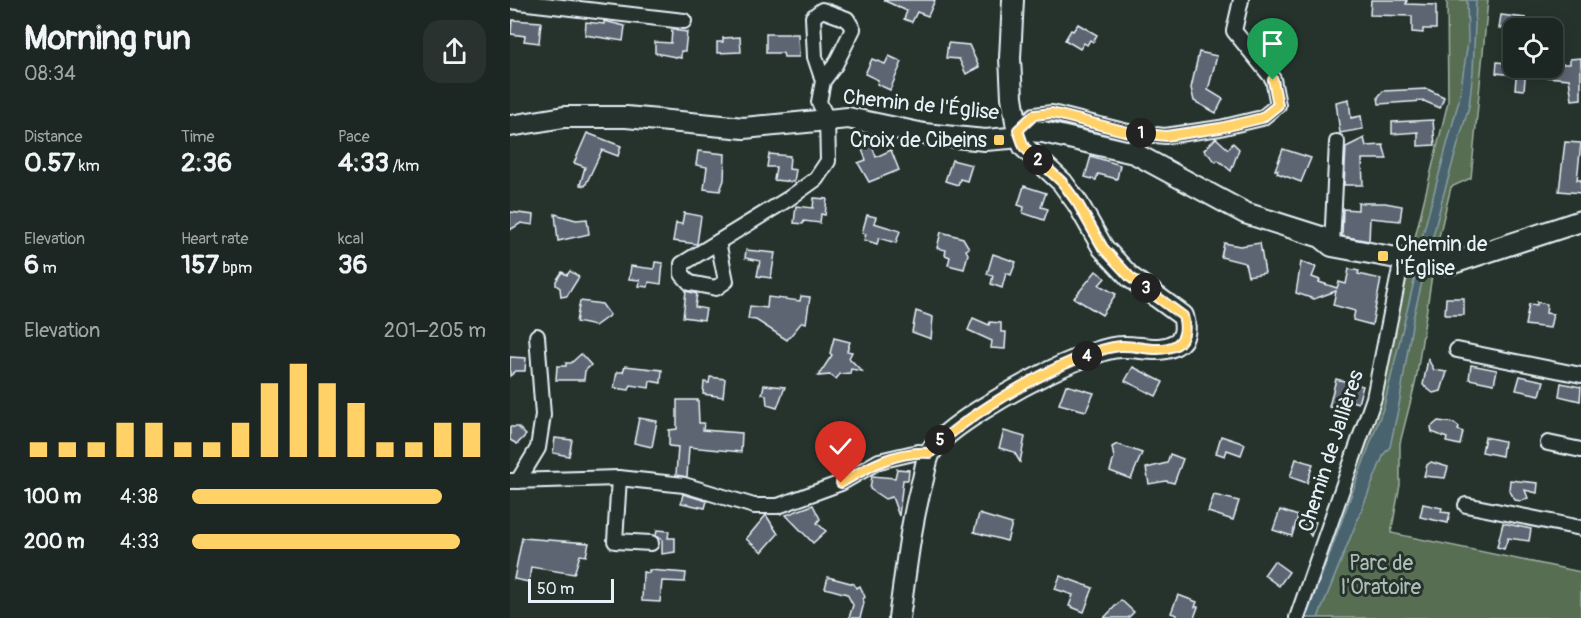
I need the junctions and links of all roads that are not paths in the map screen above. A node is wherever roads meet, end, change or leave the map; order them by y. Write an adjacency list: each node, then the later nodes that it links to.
1 (1013, 0): 8 (street)
2 (1241, 0): 8 (street)
3 (510, 2): 4 (street)
4 (684, 21)
5 (823, 81): 5 (street); 6 (street)
6 (827, 119): 7 (street, Chemin de l'Église); 8 (street, Chemin de l'Église); 11 (street)
7 (510, 126)
8 (1018, 132): 12 (street, Chemin de l'Église); 19 (street)
9 (1337, 142): 12 (street)
10 (1581, 221): 13 (street, Chemin de l'Église)
11 (718, 242)
12 (1332, 246): 13 (street, Chemin de l'Église)
13 (1406, 260): 26 (street, Chemin de Jallières)
14 (537, 336): 21 (street)
15 (1457, 350): 16 (street)
16 (1581, 375)
17 (1548, 443): 18 (street)
18 (1581, 450)
19 (930, 453): 20 (street); 25 (street)
20 (619, 478): 21 (street); 24 (street)
21 (514, 481)
22 (1466, 505): 23 (street)
23 (1581, 528)
24 (651, 543)
25 (899, 618)
26 (1297, 618)

